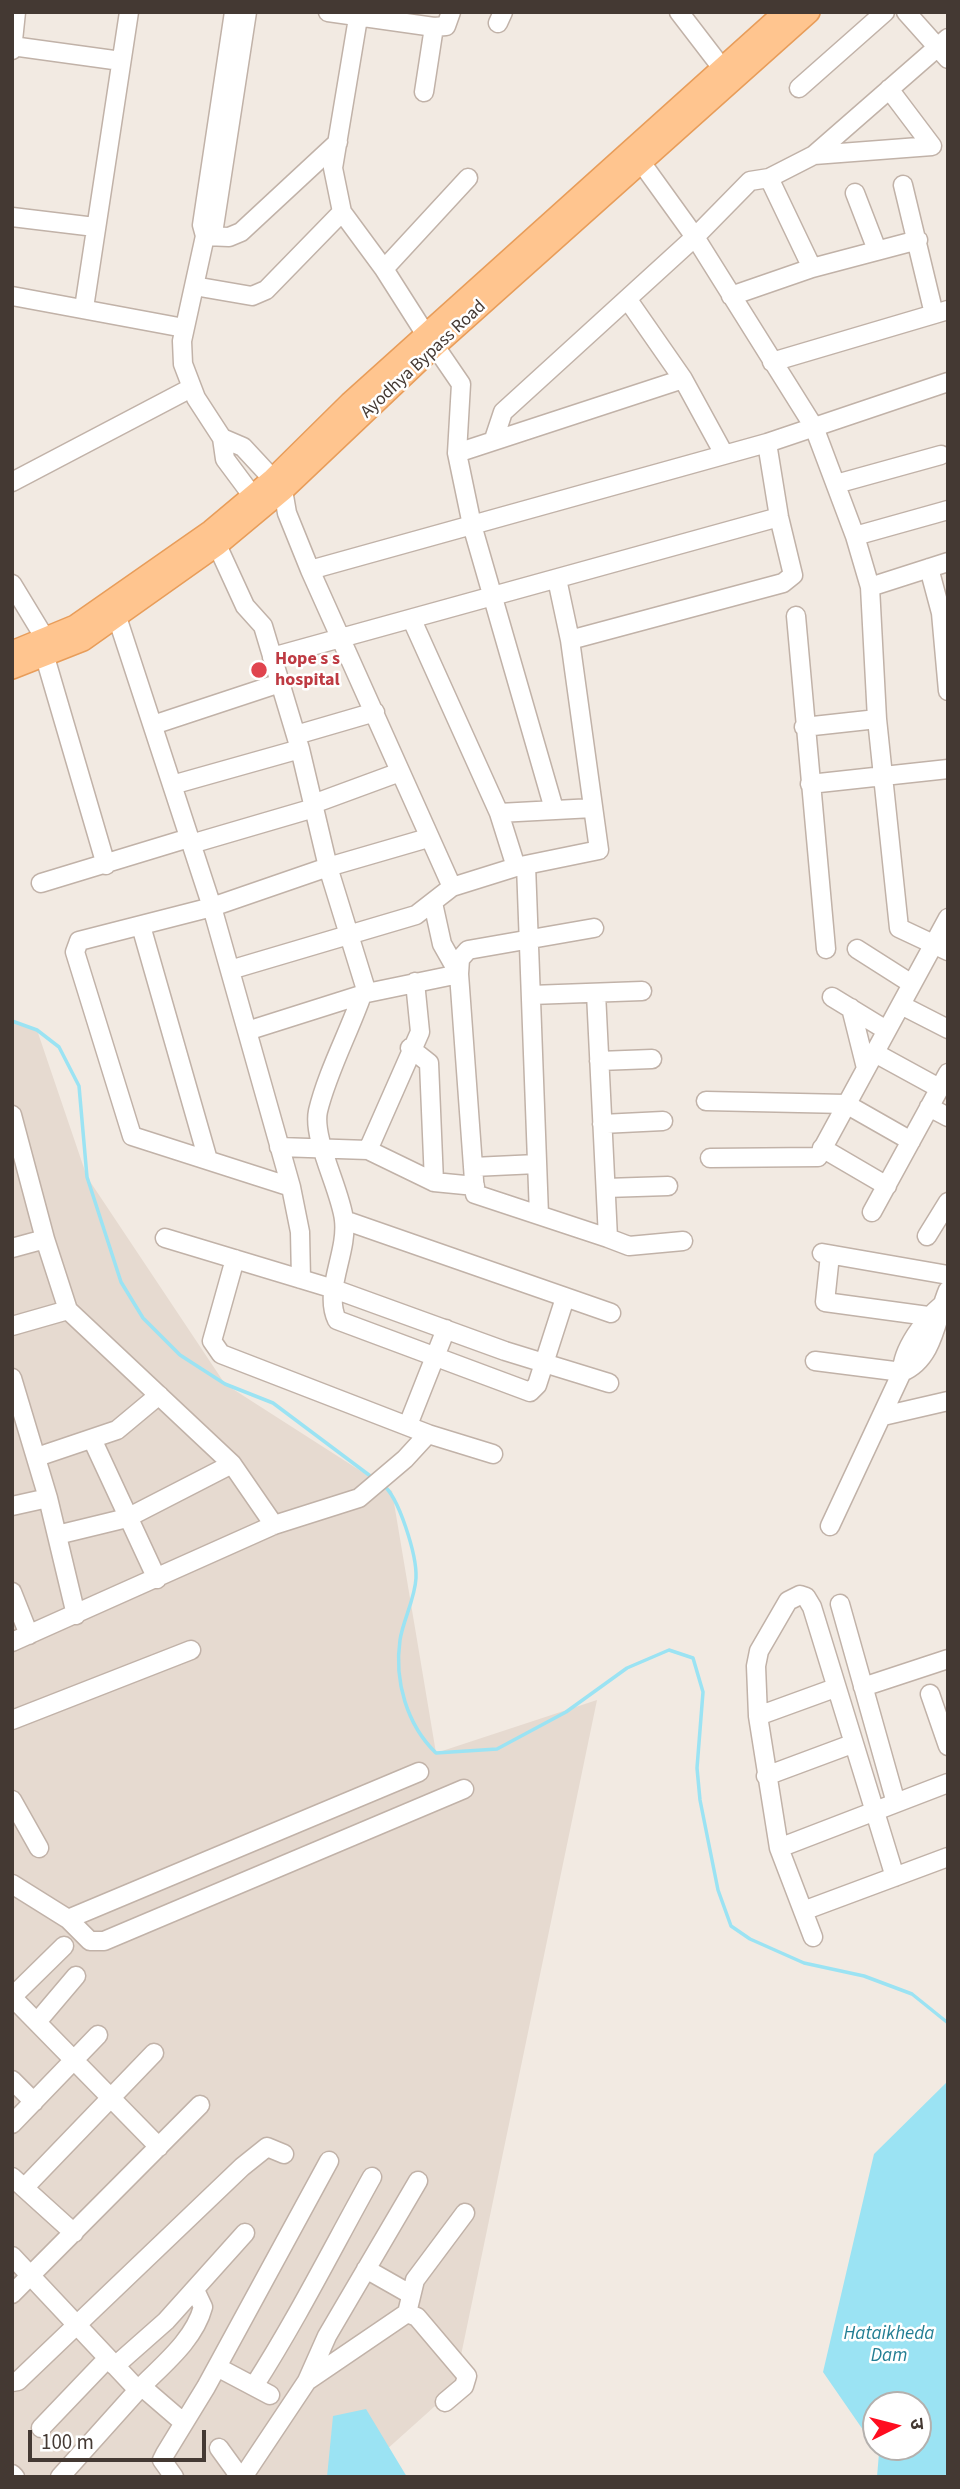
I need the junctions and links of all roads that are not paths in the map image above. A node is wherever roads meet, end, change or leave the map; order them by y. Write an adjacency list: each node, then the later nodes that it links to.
1 (16, 12): 14 (street)
2 (129, 12): 16 (street)
3 (234, 12): 31 (street)
4 (247, 12): 31 (street)
5 (328, 12): 11 (street)
6 (451, 12): 13 (street)
7 (785, 12): 17 (main road, Ayodhya Bypass Road)
8 (809, 12): 23 (main road, Ayodhya Bypass Road)
9 (885, 12): 18 (street)
10 (906, 12): 15 (street)
11 (359, 15): 13 (street); 21 (street)
12 (689, 16): 17 (street)
13 (434, 27): 20 (street)
14 (12, 47): 16 (street)
15 (944, 48): 19 (street)
16 (121, 61): 30 (street)
17 (722, 68): 23 (main road, Ayodhya Bypass Road)
18 (799, 88)
19 (889, 89): 22 (street); 22 (street)
20 (424, 92)
21 (338, 142): 28 (street); 31 (street)
22 (814, 155): 25 (street)
23 (637, 156): 32 (street); 44 (main road, Ayodhya Bypass Road)
24 (468, 178): 36 (street)
25 (769, 178): 32 (street); 35 (street)
26 (903, 185): 33 (street)
27 (855, 193): 34 (street)
28 (342, 212): 36 (street); 37 (street)
29 (12, 217): 30 (street)
30 (95, 227): 41 (street)
31 (205, 236): 37 (street)
32 (695, 237): 39 (street); 40 (street)
33 (918, 240): 34 (street); 42 (street)
34 (877, 250): 35 (street)
35 (812, 268): 39 (street)
36 (384, 269): 44 (street)
37 (194, 286): 43 (street)
38 (12, 296): 41 (street)
39 (732, 296): 45 (street)
40 (628, 300): 46 (street); 51 (street)
41 (84, 308): 43 (street)
42 (941, 312): 45 (street)
43 (184, 328): 48 (street)
44 (430, 341): 53 (street); 57 (main road, Ayodhya Bypass Road)
45 (772, 362): 49 (street)
46 (682, 379): 51 (street); 54 (street)
47 (948, 382): 49 (street)
48 (191, 388): 50 (street); 56 (street)
49 (814, 427): 52 (street); 58 (street)
50 (222, 438): 57 (street); 59 (street)
51 (494, 439): 53 (street)
52 (767, 443): 54 (street); 62 (street)
53 (457, 453): 63 (street)
54 (724, 454): 63 (street)
55 (941, 455): 58 (street)
56 (12, 482)
57 (278, 484): 59 (main road, Ayodhya Bypass Road); 61 (street)
58 (836, 484): 64 (street)
59 (256, 502): 61 (street); 65 (main road, Ayodhya Bypass Road); 73 (main road, Ayodhya Bypass Road)
60 (948, 510): 64 (street)
61 (287, 513): 68 (street)
62 (779, 517): 69 (street); 77 (street)
63 (472, 525): 68 (street); 72 (street)
64 (855, 536): 71 (street)
65 (217, 545): 73 (main road, Ayodhya Bypass Road); 81 (street)
66 (948, 562): 67 (street)
67 (929, 568): 71 (street); 78 (street)
68 (310, 570): 76 (street)
69 (556, 579): 72 (street); 77 (street)
70 (12, 584): 79 (street)
71 (870, 587): 86 (street)
72 (491, 598): 75 (street); 97 (street)
73 (112, 611): 79 (main road, Ayodhya Bypass Road); 87 (street)
74 (796, 616): 88 (street)
75 (412, 620): 76 (street); 98 (street)
76 (340, 639): 81 (street); 85 (street)
77 (570, 640): 96 (street)
78 (946, 645): 84 (street)
79 (45, 648): 80 (main road, Ayodhya Bypass Road); 82 (main road, Ayodhya Bypass Road); 101 (street)
80 (12, 652)
81 (272, 657): 83 (street)
82 (12, 668)
83 (280, 684): 87 (street); 89 (street)
84 (948, 691)
85 (375, 712): 89 (street); 91 (street)
86 (877, 719): 88 (street); 92 (street)
87 (153, 726): 94 (street)
88 (804, 727): 93 (street)
89 (298, 742): 94 (street); 95 (street)
90 (948, 769): 92 (street)
91 (400, 772): 95 (street); 99 (street)
92 (883, 775): 93 (street); 114 (street)
93 (810, 784): 113 (street)
94 (172, 785): 100 (street)
95 (313, 806): 100 (street); 103 (street)
96 (593, 808): 97 (street); 102 (street)
97 (554, 809): 98 (street)
98 (499, 813): 102 (street)
99 (428, 838): 103 (street); 105 (street)
100 (190, 841): 101 (street); 107 (street)
101 (106, 865): 104 (street)
102 (521, 866): 105 (street); 112 (street)
103 (328, 867): 107 (street); 111 (street)
104 (41, 883)
105 (452, 887): 106 (street)
106 (433, 902): 111 (street); 117 (street)
107 (212, 907): 109 (street); 116 (street)
108 (948, 918): 114 (street)
109 (141, 926): 148 (street); 148 (street)
110 (594, 928): 112 (street)
111 (349, 933): 116 (street); 122 (street)
112 (528, 941): 117 (street); 123 (street)
113 (826, 948)
114 (941, 948): 119 (street)
115 (857, 949): 119 (street)
116 (230, 970): 129 (street)
117 (452, 972): 118 (street); 150 (street)
118 (415, 982): 122 (street); 130 (street)
119 (912, 984): 125 (street)
120 (642, 991): 121 (street)
121 (596, 993): 123 (street); 132 (street)
122 (364, 994): 129 (street); 144 (street)
123 (531, 995): 149 (street)
124 (832, 997): 126 (street)
125 (901, 1004): 127 (street); 128 (street)
126 (851, 1008): 128 (street); 133 (street)
127 (948, 1029)
128 (887, 1030): 133 (street)
129 (247, 1031): 143 (street)
130 (410, 1048): 146 (street); 151 (street)
131 (652, 1059): 132 (street)
132 (599, 1061): 141 (street)
133 (870, 1061): 134 (street); 136 (street)
134 (944, 1081): 137 (street)
135 (706, 1101): 136 (street)
136 (846, 1104): 142 (street); 145 (street)
137 (929, 1107): 139 (street); 142 (street)
138 (12, 1115): 164 (street)
139 (948, 1117)
140 (663, 1121): 141 (street)
141 (602, 1124): 156 (street)
142 (911, 1141): 154 (street)
143 (279, 1147): 144 (street); 155 (street)
144 (323, 1147): 146 (street); 160 (street)
145 (822, 1148): 147 (street); 154 (street)
146 (368, 1150): 151 (street)
147 (710, 1158)
148 (208, 1160): 155 (street)
149 (537, 1164): 150 (street); 159 (street)
150 (473, 1167): 152 (street)
151 (434, 1182): 152 (street)
152 (475, 1186): 159 (street)
153 (668, 1186): 156 (street)
154 (887, 1186): 158 (street)
155 (291, 1187): 169 (street)
156 (606, 1188): 163 (street)
157 (948, 1202): 161 (street)
158 (872, 1212)
159 (539, 1215): 163 (street)
160 (344, 1220): 170 (street); 171 (street)
161 (927, 1236)
162 (165, 1238): 167 (street)
163 (608, 1238): 165 (street)
164 (45, 1239): 166 (street); 173 (street)
165 (683, 1241)
166 (12, 1248)
167 (235, 1259): 169 (street); 188 (street)
168 (948, 1275): 172 (street)
169 (302, 1279): 170 (street)
170 (334, 1289): 176 (street); 178 (street)
171 (565, 1298): 174 (street); 180 (street)
172 (942, 1304): 181 (street)
173 (68, 1310): 175 (street); 185 (street)
174 (611, 1313)
175 (12, 1326)
176 (446, 1329): 177 (street); 178 (street)
177 (505, 1351): 180 (street); 182 (street)
178 (434, 1356): 182 (street); 188 (street)
179 (815, 1361): 181 (street)
180 (544, 1363): 182 (street); 184 (street)
181 (902, 1372): 187 (street)
182 (493, 1378)
183 (13, 1382): 192 (street)
184 (609, 1383)
185 (159, 1395): 190 (street); 193 (street)
186 (948, 1401): 187 (street)
187 (883, 1416): 198 (street)
188 (408, 1425): 189 (street)
189 (428, 1434): 191 (street); 197 (street)
190 (92, 1439): 192 (street); 196 (street)
191 (493, 1454)
192 (37, 1457): 194 (street)
193 (232, 1464): 196 (street); 197 (street)
194 (48, 1498): 195 (street); 199 (street)
195 (12, 1506)
196 (127, 1518): 199 (street); 200 (street)
197 (274, 1525): 200 (street)
198 (830, 1526)
199 (57, 1535): 203 (street)
200 (157, 1579): 203 (street)
201 (12, 1592): 204 (street)
202 (840, 1604): 207 (street)
203 (76, 1615): 204 (street)
204 (21, 1639)
205 (191, 1650): 211 (street)
206 (948, 1659): 207 (street)
207 (863, 1687): 219 (street)
208 (835, 1688): 210 (street); 210 (street); 212 (street)
209 (930, 1694): 213 (street)
210 (758, 1716): 215 (street)
211 (12, 1720)
212 (852, 1744): 215 (street); 220 (street)
213 (948, 1746)
214 (419, 1772): 227 (street)
215 (766, 1776): 221 (street)
216 (948, 1783): 219 (street)
217 (464, 1789): 227 (street)
218 (12, 1800): 222 (street)
219 (896, 1803): 220 (street)
220 (873, 1812): 221 (street); 224 (street)
221 (779, 1848): 226 (street)
222 (39, 1849)
223 (948, 1857): 224 (street)
224 (895, 1877): 226 (street)
225 (12, 1884): 227 (street)
226 (803, 1911): 228 (street)
227 (68, 1919)
228 (813, 1937)
229 (64, 1945): 231 (street)
230 (76, 1976): 232 (street)
231 (12, 1997): 232 (street)
232 (37, 2022): 235 (street)
233 (98, 2035): 235 (street)
234 (155, 2053): 237 (street)
235 (75, 2062): 237 (street); 238 (street)
236 (12, 2080): 238 (street)
237 (109, 2099): 241 (street); 246 (street)
238 (34, 2102): 240 (street)
239 (200, 2105): 241 (street)
240 (12, 2124)
241 (159, 2147): 248 (street)
242 (284, 2154): 257 (street)
243 (329, 2161): 259 (street)
244 (372, 2177): 262 (street)
245 (418, 2181): 251 (street)
246 (18, 2182): 248 (street)
247 (465, 2213): 255 (street)
248 (74, 2233): 252 (street)
249 (245, 2233): 253 (street)
250 (12, 2256): 252 (street)
251 (366, 2269): 255 (street); 260 (street)
252 (30, 2274): 254 (street); 257 (street)
253 (195, 2290): 258 (street); 263 (street)
254 (12, 2294)
255 (410, 2294): 256 (street)
256 (407, 2313): 260 (street); 265 (street)
257 (75, 2326): 258 (street); 261 (street)
258 (111, 2362): 263 (street); 267 (street)
259 (217, 2367): 262 (street); 266 (street)
260 (307, 2381): 271 (street)
261 (12, 2382)
262 (254, 2386): 264 (street)
263 (139, 2388): 266 (street); 269 (street)
264 (271, 2395)
265 (445, 2402)
266 (184, 2423): 270 (street)
267 (41, 2428)
268 (219, 2448): 271 (street)
269 (60, 2477)
270 (174, 2477)
271 (242, 2477)

